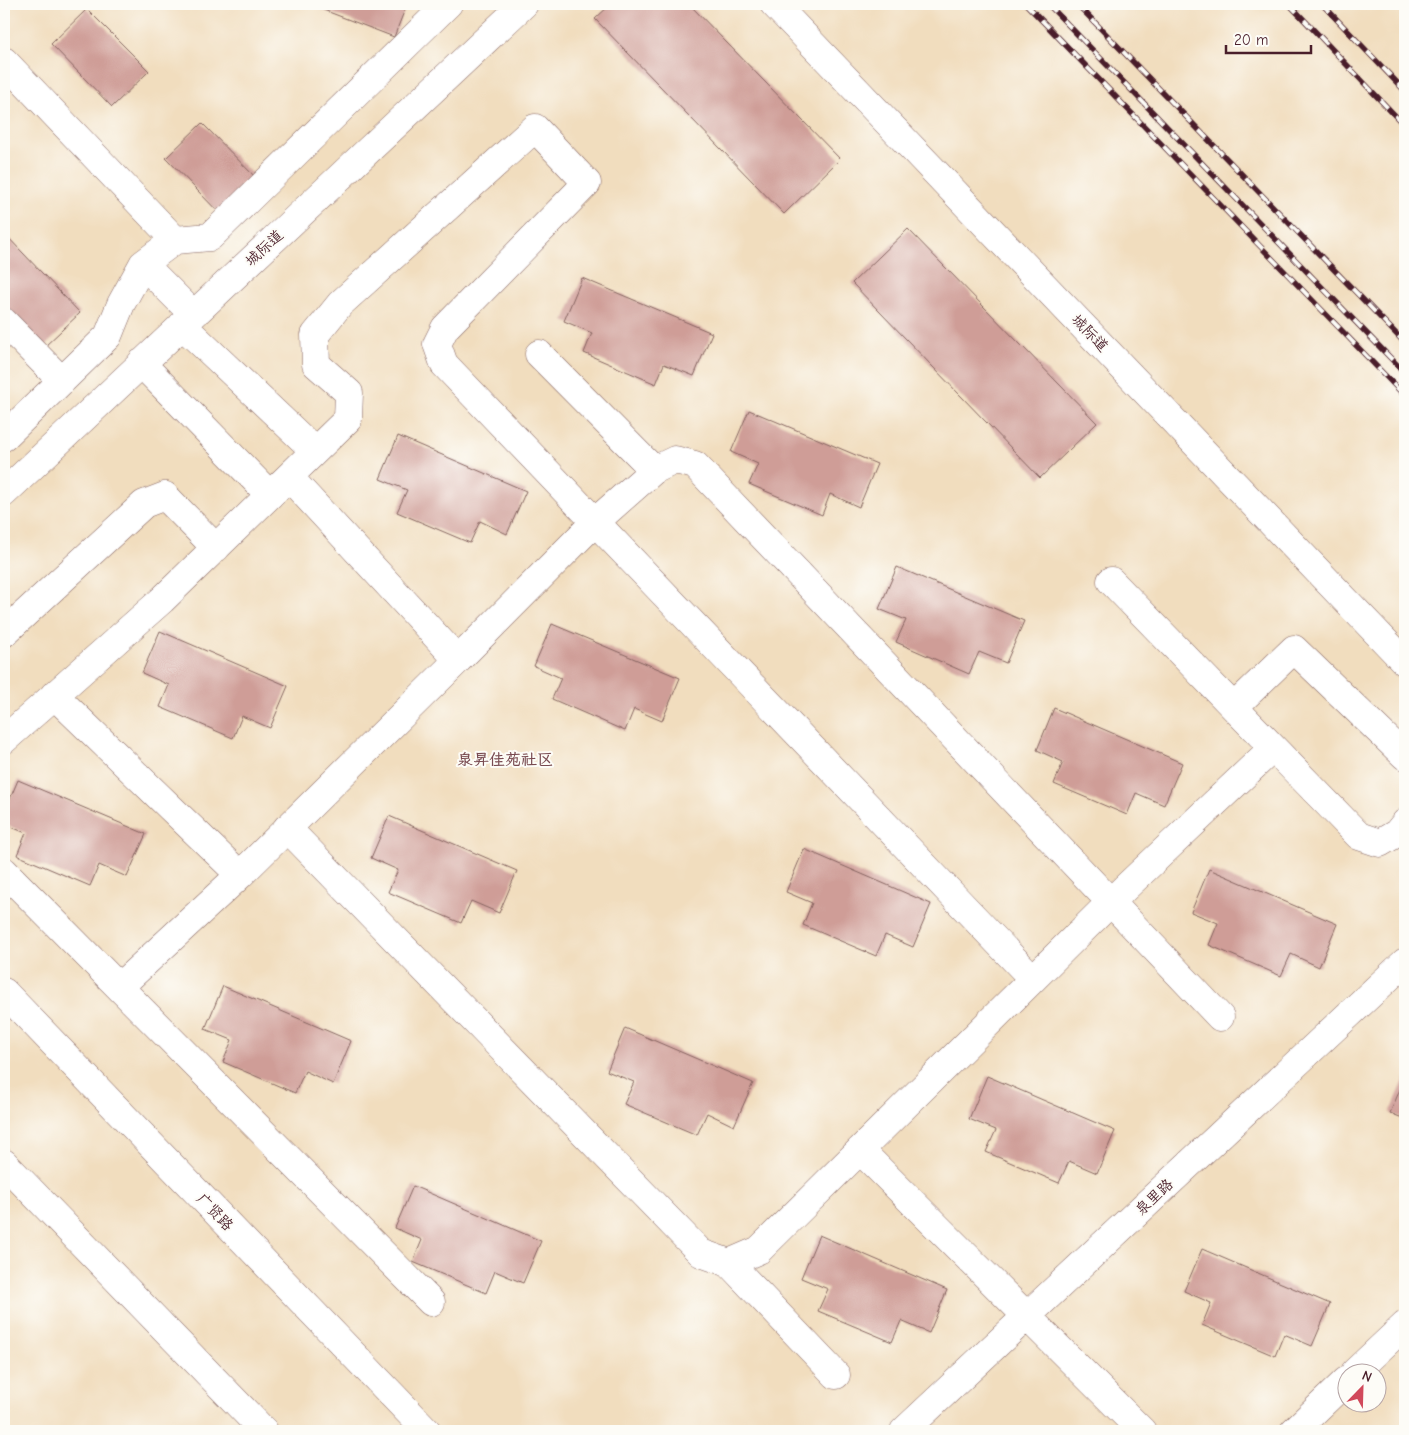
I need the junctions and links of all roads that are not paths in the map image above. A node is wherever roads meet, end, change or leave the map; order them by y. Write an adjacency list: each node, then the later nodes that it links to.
1 (448, 4): 5 (street)
2 (774, 4): 22 (street, 城际道)
3 (510, 8): 7 (street, 城际道)
4 (4, 61): 5 (street)
5 (175, 240): 6 (street)
6 (142, 264): 7 (street); 11 (street)
7 (188, 320): 10 (street, 城际道); 13 (street)
8 (4, 322): 11 (street)
9 (539, 354): 14 (street)
10 (141, 363): 15 (street); 16 (street, 城际道)
11 (62, 381): 12 (street)
12 (4, 437)
13 (315, 450): 15 (street); 17 (street)
14 (654, 470): 17 (street); 32 (street)
15 (279, 486): 18 (street); 21 (street)
16 (4, 492)
17 (595, 522): 21 (street); 34 (street)
18 (216, 548): 20 (street); 23 (street)
19 (1111, 581): 24 (street)
20 (4, 633)
21 (458, 660): 29 (street)
22 (1405, 662)
23 (54, 695): 25 (street); 31 (street)
24 (1234, 707): 26 (street); 27 (street)
25 (4, 740)
26 (1273, 748): 28 (street); 32 (street)
27 (1405, 756)
28 (1405, 823)
29 (287, 828): 31 (street); 40 (street)
30 (4, 872): 35 (street)
31 (240, 875): 35 (street)
32 (1110, 904): 34 (street); 37 (street)
33 (1405, 962): 42 (street, 泉里路)
34 (1034, 979): 38 (street)
35 (119, 987): 41 (street)
36 (4, 992): 48 (street, 广贤路)
37 (1220, 1017)
38 (860, 1150): 40 (street); 42 (street)
39 (4, 1163): 47 (street)
40 (729, 1263): 45 (street)
41 (431, 1302)
42 (1026, 1317): 49 (street, 泉里路); 50 (street)
43 (1405, 1325): 44 (street)
44 (1366, 1362)
45 (836, 1375)
46 (1336, 1391): 51 (street)
47 (264, 1431)
48 (426, 1431)
49 (904, 1431)
50 (1142, 1431)
51 (1294, 1431)

